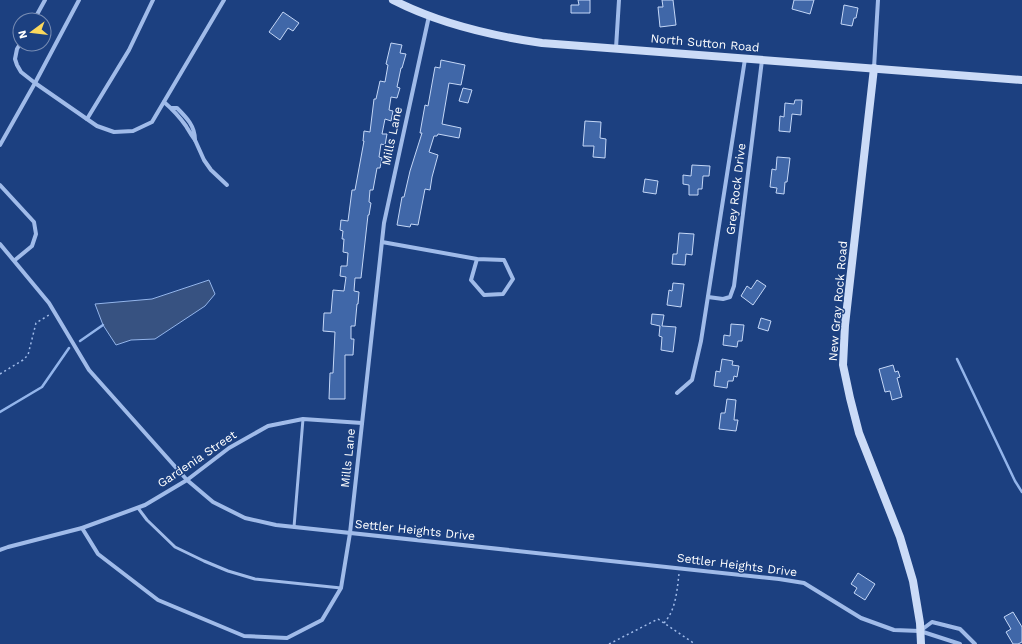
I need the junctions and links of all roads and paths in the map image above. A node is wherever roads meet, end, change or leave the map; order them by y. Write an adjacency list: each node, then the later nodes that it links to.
1 (45, 0): 8 (street)
2 (79, 0): 16 (street)
3 (153, 0): 19 (street)
4 (224, 0): 17 (street)
5 (393, 0): 9 (main road, North Sutton Road)
6 (619, 0): 10 (street)
7 (878, 0): 14 (street)
8 (38, 12)
9 (429, 16): 10 (main road, North Sutton Road); 26 (street, Mills Lane)
10 (616, 48): 12 (main road, North Sutton Road)
11 (17, 52): 16 (street)
12 (745, 58): 13 (main road, North Sutton Road); 30 (street, Grey Rock Drive)
13 (762, 60): 14 (main road, North Sutton Road); 30 (street, Grey Rock Drive)
14 (874, 68): 15 (main road, North Sutton Road); 45 (main road, New Gray Rock Road)
15 (1022, 80)
16 (35, 83): 19 (street); 23 (street)
17 (164, 102): 18 (street); 19 (street)
18 (171, 108): 20 (street); 21 (street)
19 (87, 119)
20 (190, 122): 21 (street); 22 (street)
21 (185, 125): 22 (street)
22 (195, 140): 25 (street)
23 (0, 145)
24 (0, 185): 29 (street)
25 (227, 185)
26 (382, 242): 28 (street); 35 (street, Mills Lane)
27 (0, 244): 29 (street, Settler Heights Drive)
28 (477, 259): 28 (street)
29 (15, 260): 31 (street, Settler Heights Drive)
30 (708, 297): 33 (street, Grey Rock Drive)
31 (54, 312): 32 (path); 36 (street, Settler Heights Drive)
32 (0, 374)
33 (677, 393)
34 (303, 419): 35 (street, Gardenia Street); 36 (street, Gardenia Street); 38 (lane)
35 (362, 423): 40 (street, Mills Lane)
36 (187, 480): 37 (street, Gardenia Street); 38 (street, Settler Heights Drive)
37 (138, 508): 39 (street, Gardenia Street); 43 (lane)
38 (294, 527): 40 (street, Settler Heights Drive)
39 (82, 528): 41 (street, Gardenia Street); 43 (street, Mills Lane)
40 (350, 533): 42 (street, Settler Heights Drive); 43 (street, Mills Lane)
41 (0, 550)
42 (680, 568): 44 (path); 45 (street, Settler Heights Drive)
43 (341, 588)
44 (664, 623): 46 (path); 47 (path)
45 (920, 631): 48 (main road, New Gray Rock Road); 49 (street); 51 (street)
46 (608, 644)
47 (695, 644)
48 (920, 644)
49 (960, 644)
50 (968, 644): 51 (street)
51 (974, 644)

